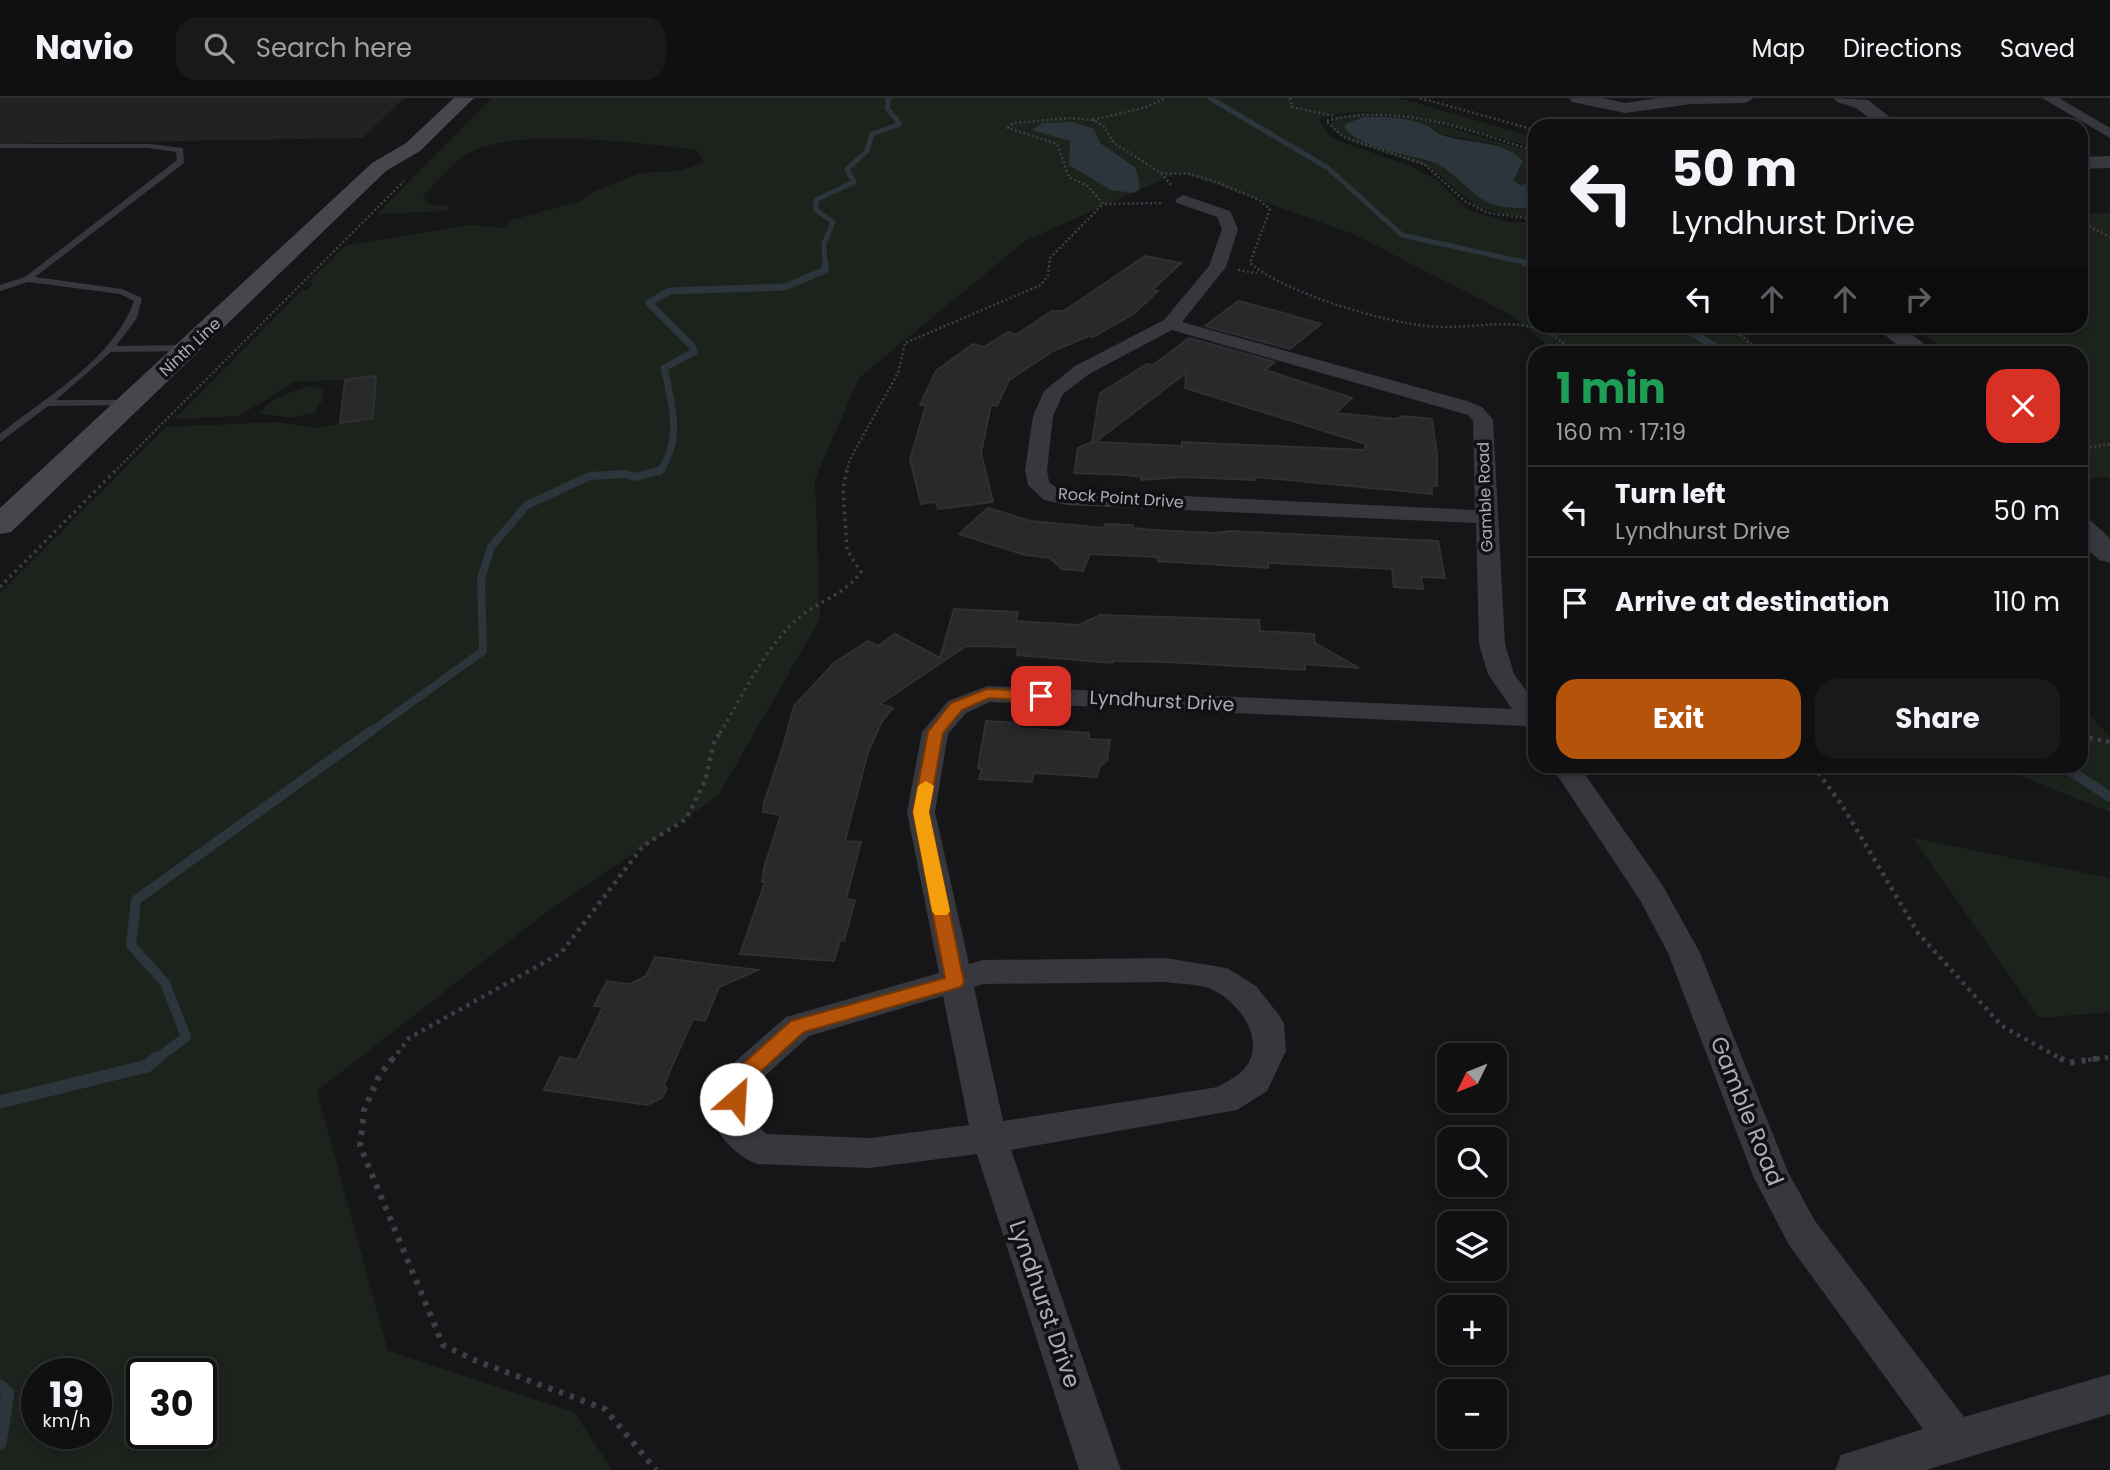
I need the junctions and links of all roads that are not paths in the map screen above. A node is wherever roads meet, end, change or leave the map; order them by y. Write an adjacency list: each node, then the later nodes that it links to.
1 (438, 98): 14 (main road, Ninth Line)
2 (465, 98): 14 (main road, Ninth Line)
3 (1578, 98): 4 (street)
4 (1745, 98)
5 (1843, 98): 7 (street)
6 (2049, 98): 8 (street)
7 (1882, 119)
8 (2085, 119)
9 (2088, 121): 10 (street)
10 (2110, 134)
11 (0, 146): 16 (lane)
12 (2110, 162): 13 (street)
13 (2088, 163)
14 (379, 167): 21 (main road, Ninth Line)
15 (1183, 200): 18 (street, Rock Point Drive)
16 (27, 279): 17 (lane); 22 (lane)
17 (0, 288)
18 (1170, 324): 26 (street, Gamble Road); 26 (street, Rock Point Drive)
19 (1896, 333): 20 (street)
20 (1914, 346)
21 (190, 348): 22 (lane); 23 (main road, Ninth Line)
22 (111, 349): 24 (lane)
23 (129, 402): 24 (lane); 27 (main road, Ninth Line)
24 (47, 403): 25 (lane)
25 (0, 439)
26 (1485, 517): 30 (street, Gamble Road)
27 (0, 525)
28 (2088, 534): 29 (street)
29 (2110, 554)
30 (1528, 713)
31 (1528, 720): 33 (street, Lyndhurst Drive)
32 (1569, 773): 36 (street, Gamble Road)
33 (955, 982): 34 (street, Lyndhurst Drive); 34 (street); 34 (street)
34 (989, 1138): 37 (street, Lyndhurst Drive)
35 (2110, 1394): 36 (street)
36 (1956, 1440): 38 (street)
37 (1100, 1470)
38 (1856, 1470)

